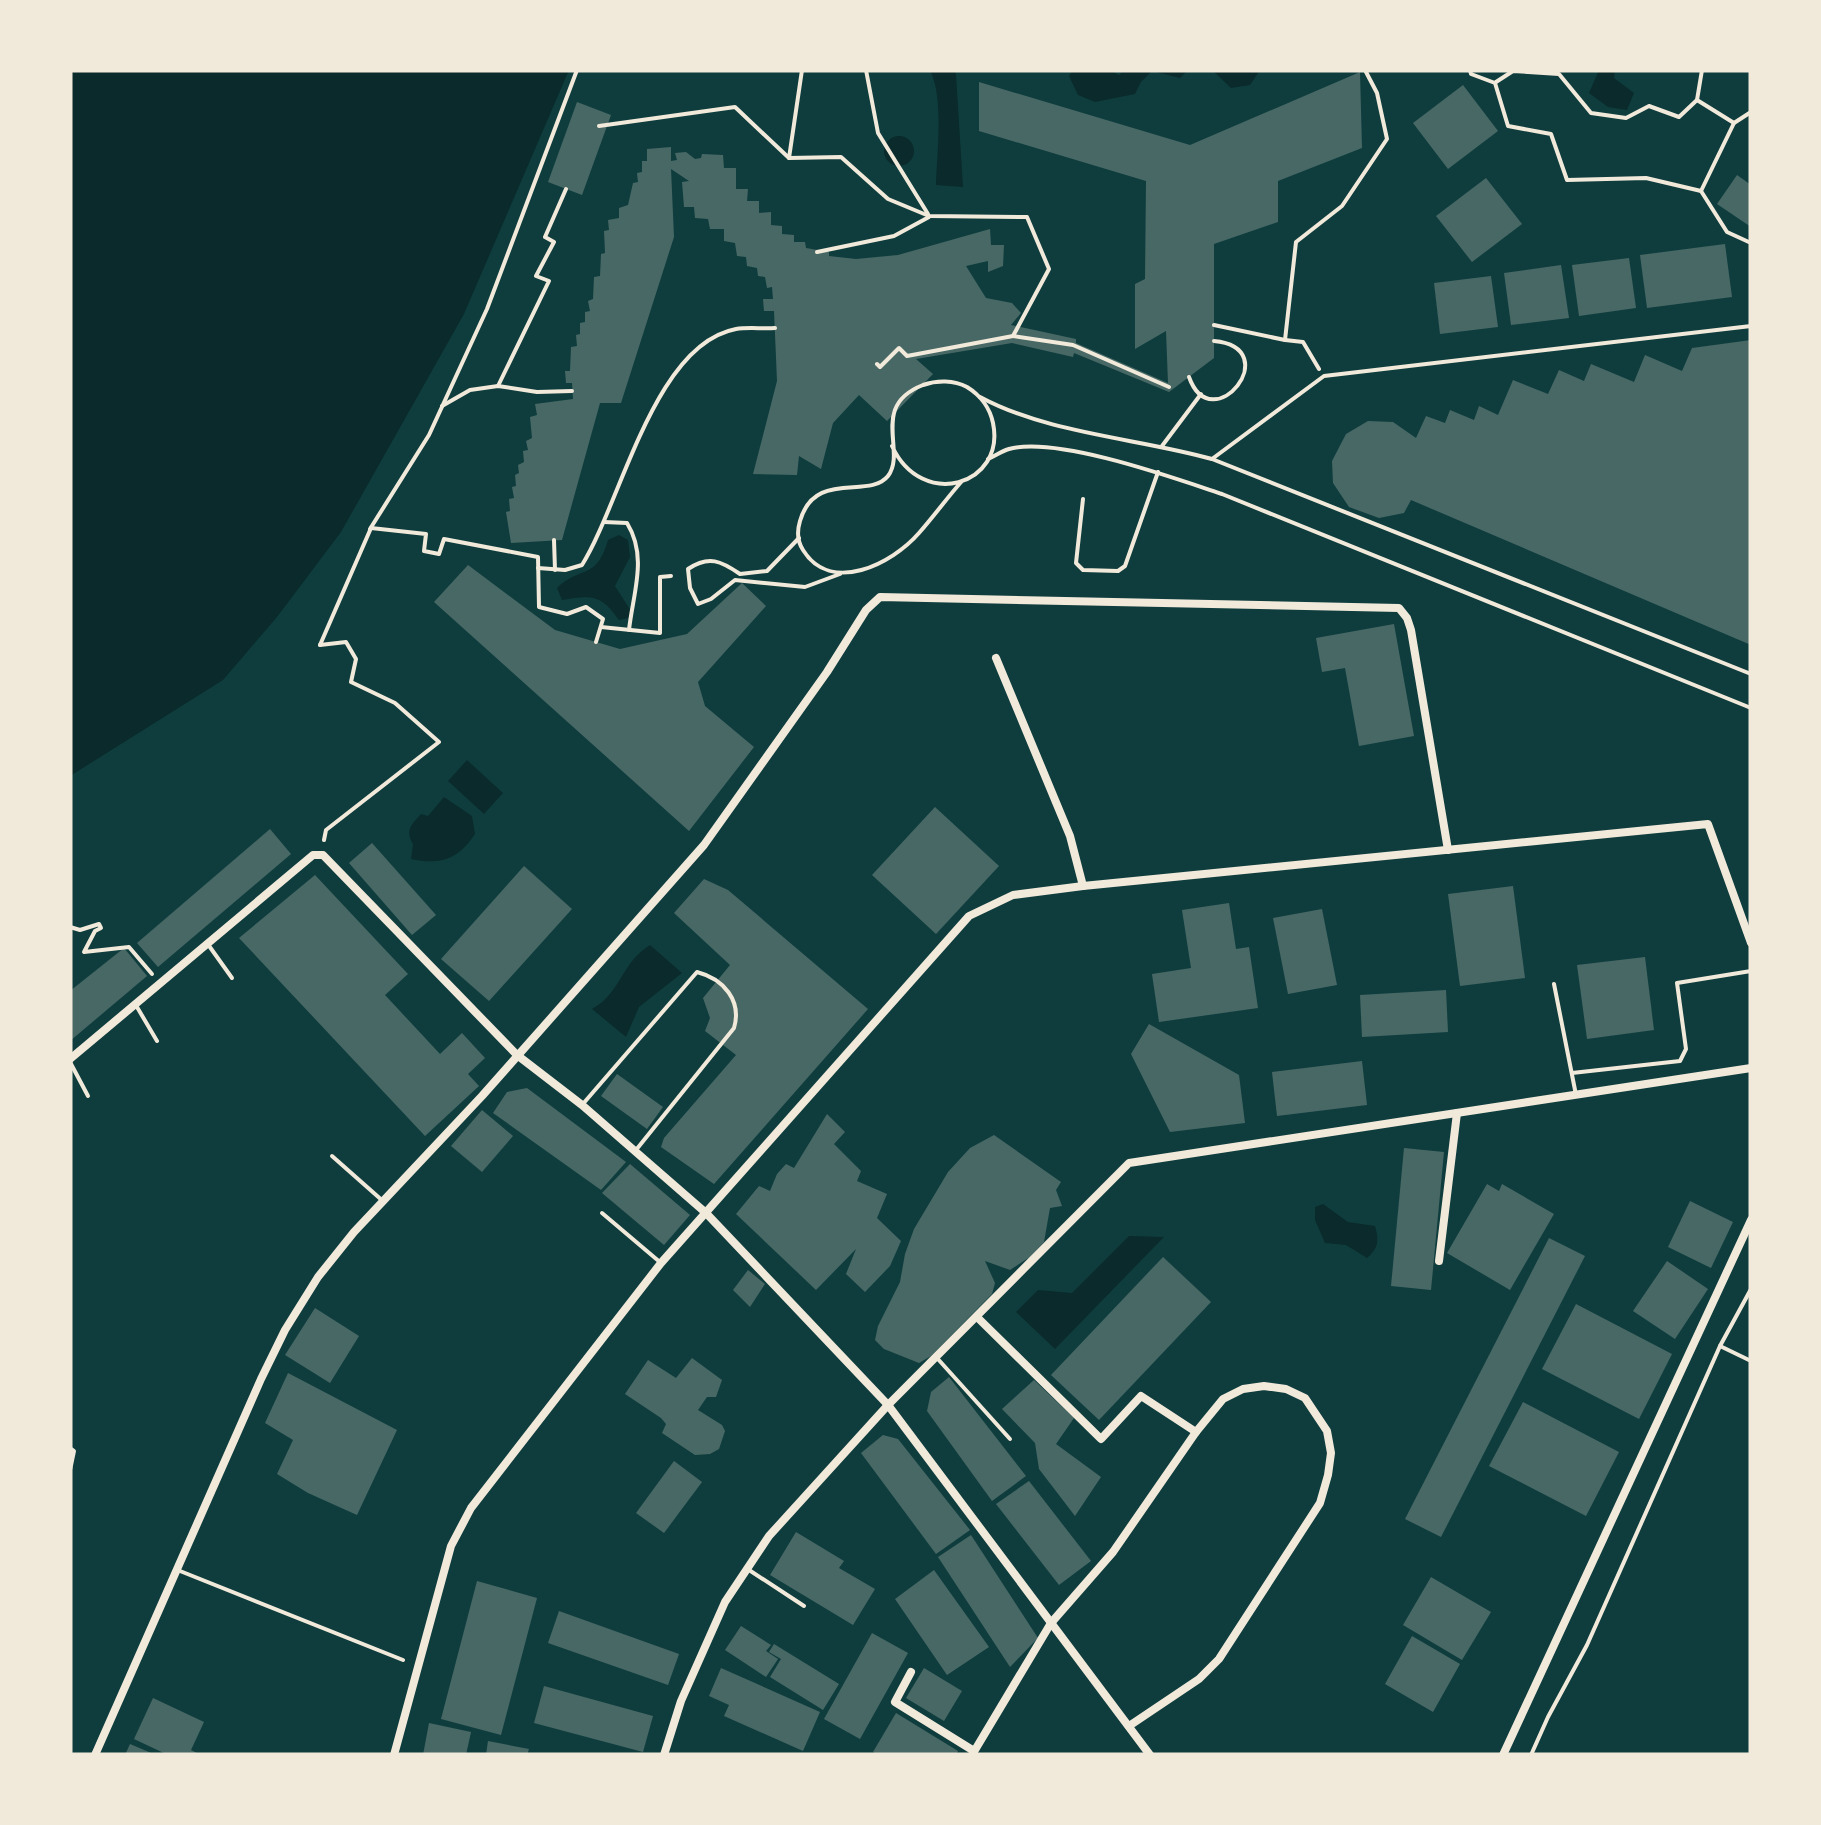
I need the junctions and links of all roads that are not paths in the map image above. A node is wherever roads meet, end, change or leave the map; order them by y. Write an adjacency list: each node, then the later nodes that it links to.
1 (1751, 326): 9 (lane)
2 (1214, 341): 4 (lane)
3 (1189, 377): 4 (lane)
4 (1202, 394): 7 (lane)
5 (980, 397): 6 (lane); 7 (lane); 8 (lane)
6 (892, 446): 11 (lane); 13 (lane)
7 (1162, 446): 9 (lane)
8 (988, 458): 10 (lane); 11 (lane)
9 (1212, 460): 16 (lane)
10 (1158, 472): 12 (lane); 17 (lane)
11 (962, 481): 14 (lane)
12 (1083, 498)
13 (798, 538): 14 (lane); 14 (lane)
14 (840, 574)
15 (996, 658): 19 (street)
16 (1751, 674)
17 (1751, 708)
18 (1448, 850): 19 (street); 21 (street); 27 (street)
19 (1083, 886): 39 (street)
20 (207, 943): 23 (lane); 25 (street); 27 (street)
21 (1751, 943)
22 (1751, 971): 30 (lane)
23 (232, 978)
24 (1554, 984): 30 (lane)
25 (134, 1003): 26 (lane); 28 (street)
26 (156, 1041)
27 (517, 1055): 33 (street); 37 (street)
28 (70, 1060): 32 (lane)
29 (1751, 1068): 31 (street)
30 (1572, 1073): 31 (lane)
31 (1576, 1094): 34 (street)
32 (88, 1096)
33 (582, 1105): 35 (street); 35 (lane)
34 (1457, 1113): 41 (street); 44 (street)
35 (635, 1151): 39 (street)
36 (332, 1156): 37 (lane)
37 (384, 1202): 54 (street)
38 (602, 1213): 42 (lane)
39 (706, 1213): 42 (street); 48 (street)
40 (1751, 1220): 65 (street)
41 (1439, 1261)
42 (661, 1263): 62 (street)
43 (1751, 1289): 45 (lane)
44 (978, 1318): 46 (street); 49 (street)
45 (1720, 1346): 47 (lane); 66 (lane)
46 (936, 1358): 48 (street); 50 (lane)
47 (1751, 1361)
48 (888, 1405): 53 (street); 56 (street)
49 (1196, 1432): 56 (street); 59 (street)
50 (1010, 1438)
51 (70, 1448): 52 (lane)
52 (70, 1470)
53 (746, 1568): 55 (lane); 63 (street)
54 (176, 1569): 57 (lane); 61 (street)
55 (804, 1606)
56 (1052, 1623): 59 (street); 60 (street)
57 (403, 1660)
58 (911, 1672): 60 (street)
59 (1128, 1726): 64 (street)
60 (973, 1753)
61 (95, 1755)
62 (394, 1755)
63 (664, 1755)
64 (1150, 1755)
65 (1502, 1755)
66 (1532, 1755)

